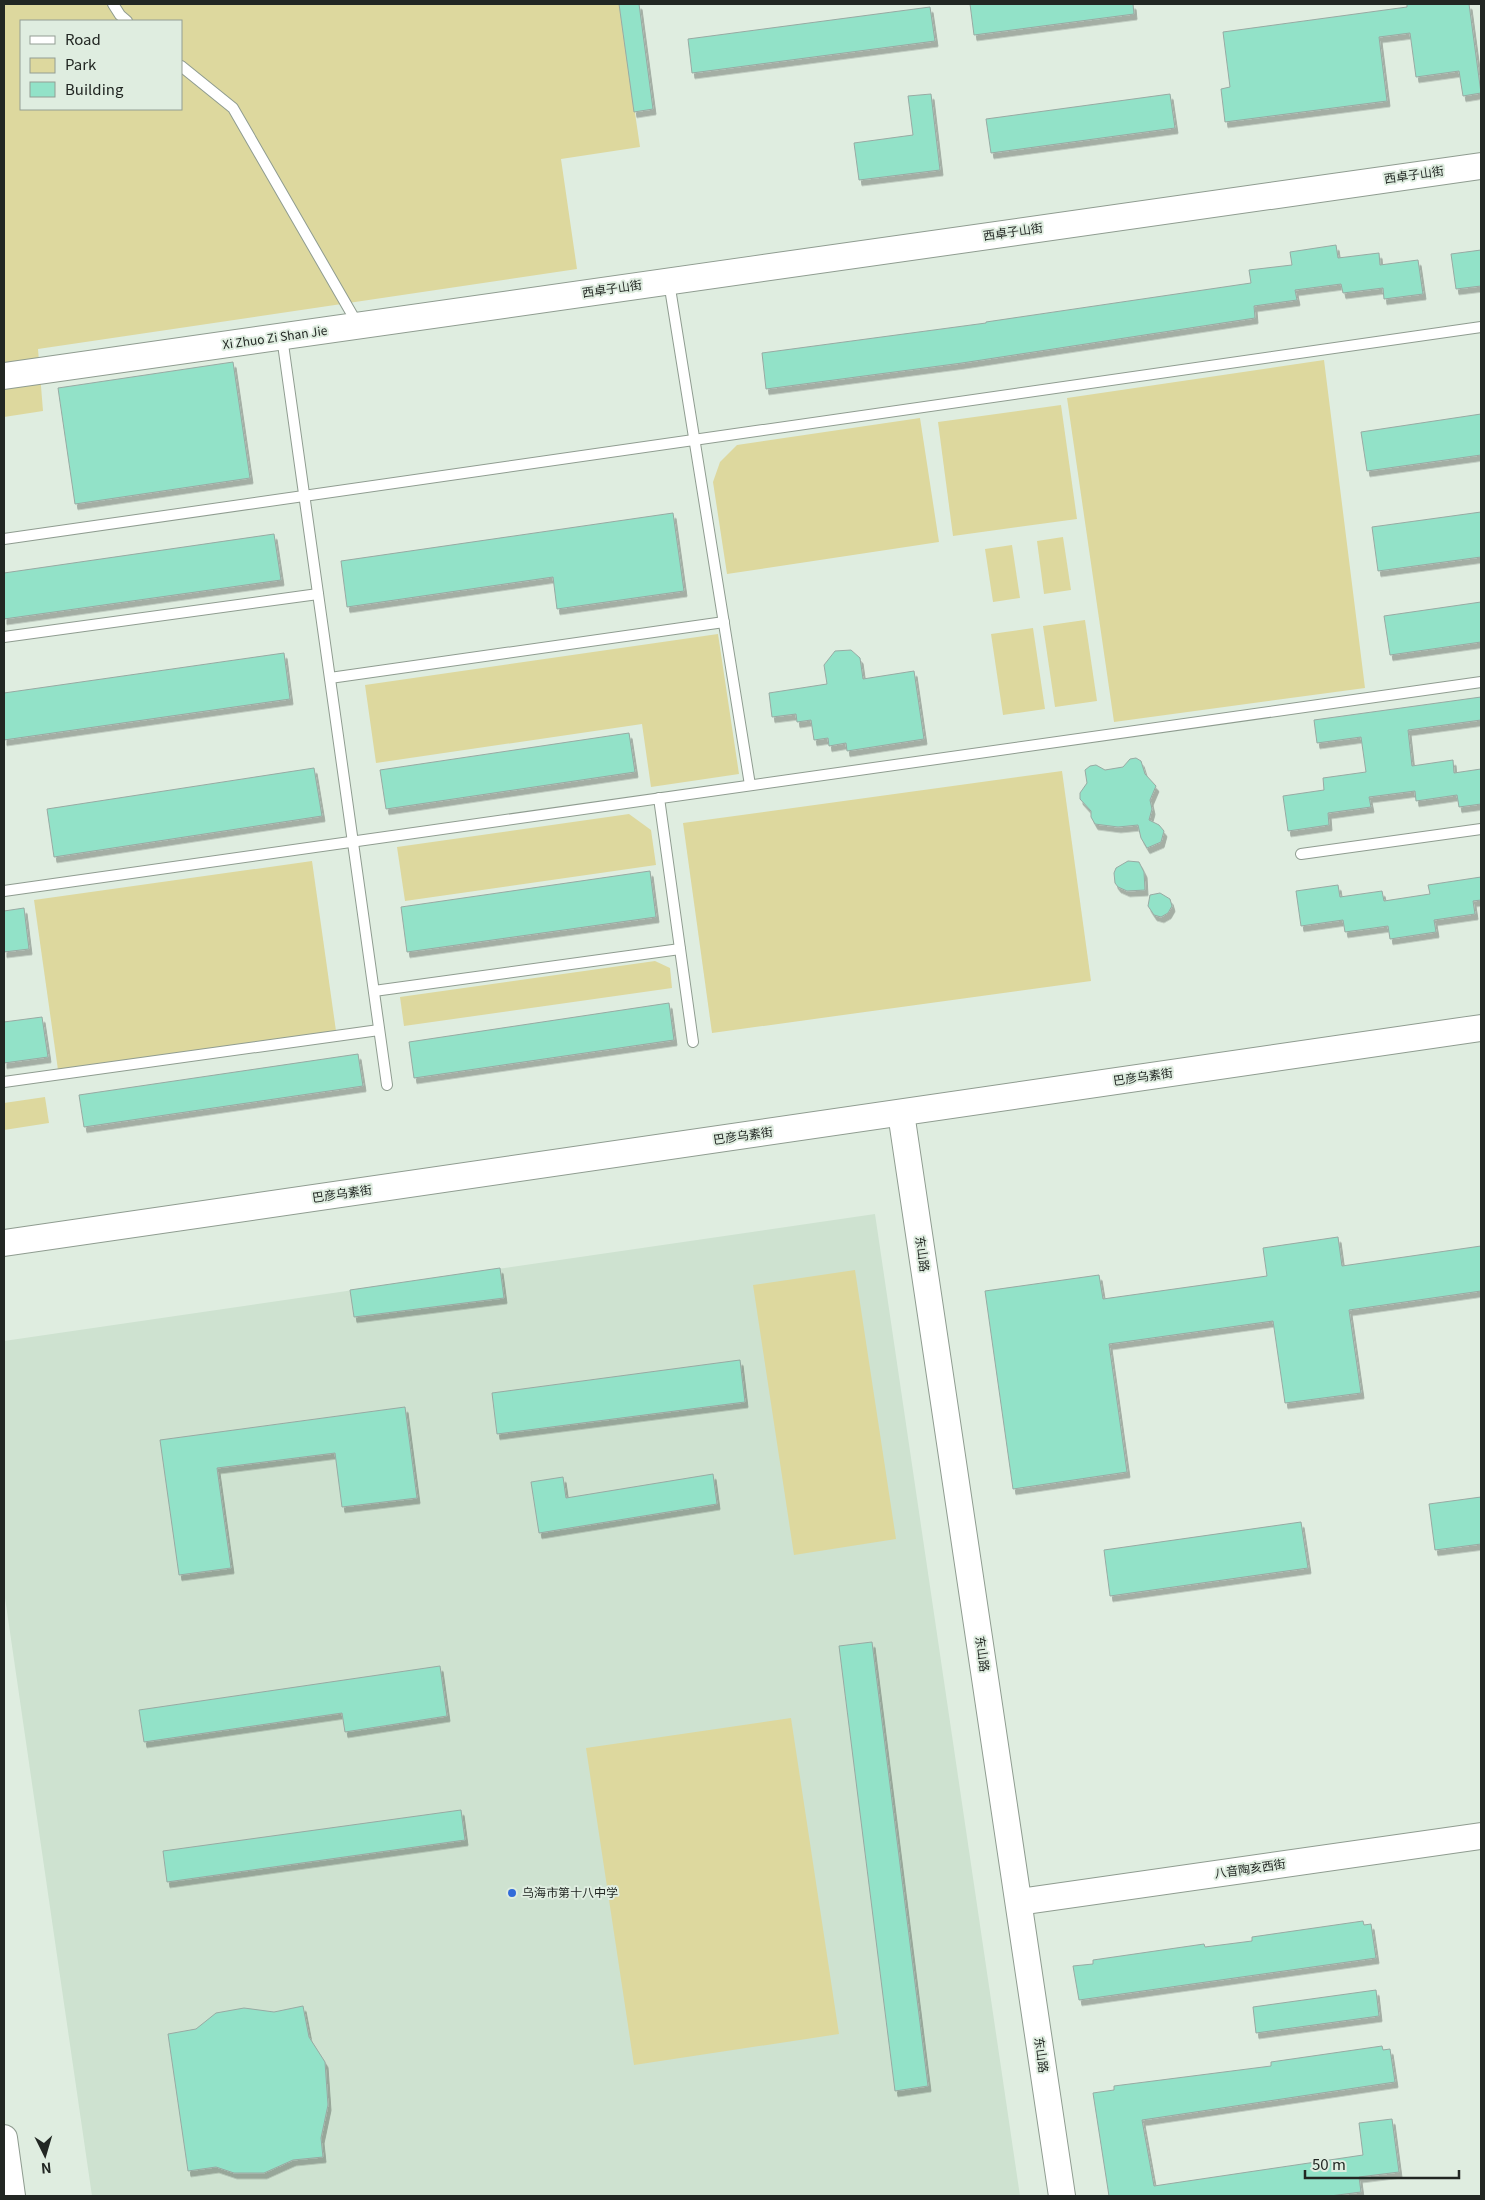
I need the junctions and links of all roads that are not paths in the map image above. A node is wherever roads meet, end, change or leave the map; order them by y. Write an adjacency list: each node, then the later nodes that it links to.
1 (113, 4): 2 (lane)
2 (127, 20)
3 (182, 67): 7 (lane)
4 (1481, 166): 5 (street, 西卓子山街)
5 (669, 281): 6 (street, 西卓子山街); 11 (lane)
6 (546, 299): 7 (street, Xi Zhuo Zi Shan Jie)
7 (359, 326): 9 (street, Xi Zhuo Zi Shan Jie)
8 (1481, 327): 11 (lane)
9 (282, 337): 10 (street, Xi Zhuo Zi Shan Jie); 12 (lane)
10 (4, 376)
11 (694, 440): 12 (lane); 15 (lane)
12 (305, 496): 13 (lane); 14 (lane)
13 (4, 539)
14 (318, 594): 16 (lane); 17 (lane)
15 (724, 622): 17 (lane); 19 (lane)
16 (4, 637)
17 (330, 678): 22 (lane)
18 (1481, 682): 19 (lane)
19 (750, 785): 20 (lane)
20 (660, 798): 22 (lane); 25 (lane)
21 (1481, 830): 23 (lane)
22 (353, 842): 24 (lane); 26 (lane)
23 (1301, 854)
24 (4, 891)
25 (680, 949): 26 (lane); 30 (lane)
26 (374, 991): 29 (lane)
27 (1481, 1016): 34 (street, 巴彦乌素街)
28 (1481, 1028): 33 (street, 巴彦乌素街)
29 (379, 1030): 31 (lane); 32 (lane)
30 (693, 1042)
31 (4, 1082)
32 (387, 1086)
33 (901, 1113): 35 (street, 巴彦乌素街); 37 (street, 东山路)
34 (4, 1229)
35 (4, 1243)
36 (1481, 1836): 37 (street, 八音陶亥西街)
37 (1018, 1902): 40 (street, 东山路)
38 (4, 2138): 39 (street)
39 (12, 2196)
40 (1062, 2196)

